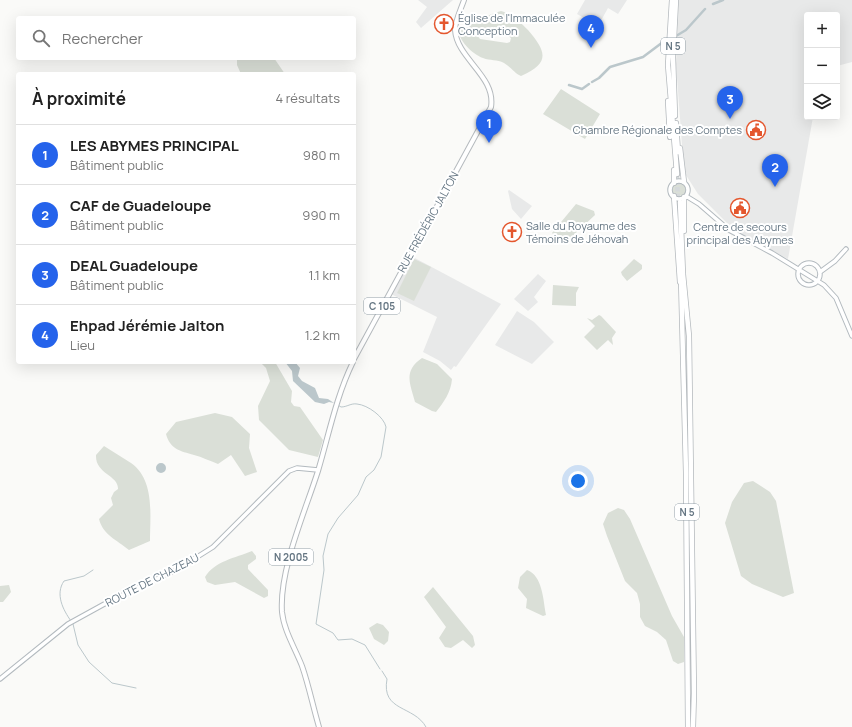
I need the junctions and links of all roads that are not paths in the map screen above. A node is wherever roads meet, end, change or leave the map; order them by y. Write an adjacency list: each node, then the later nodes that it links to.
1 (464, 0): 19 (main road, RUE FRÉDÉRIC JALTON / C 105)
2 (672, 0): 4 (highway, N 5)
3 (676, 0): 4 (highway, N 5)
4 (671, 92): 5 (highway, N 5); 6 (highway); 7 (highway)
5 (678, 174)
6 (684, 182): 7 (main road); 9 (main road)
7 (674, 183): 8 (main road)
8 (674, 196): 9 (main road); 17 (highway)
9 (685, 196): 14 (main road); 17 (highway)
10 (679, 203): 17 (highway, N 5)
11 (846, 249): 12 (main road)
12 (831, 264): 13 (main road); 15 (main road)
13 (817, 266): 14 (main road); 15 (main road)
14 (799, 269): 16 (main road); 16 (main road)
15 (820, 272): 16 (main road)
16 (818, 281): 18 (main road)
17 (684, 297): 24 (highway, N 5); 25 (highway, N 5)
18 (852, 336)
19 (356, 355)
20 (352, 364): 21 (main road, N 2005)
21 (318, 470): 22 (main road, ROUTE DE CHAZEAU); 23 (main road, N 2005)
22 (0, 679)
23 (319, 727)
24 (688, 727)
25 (693, 727)

